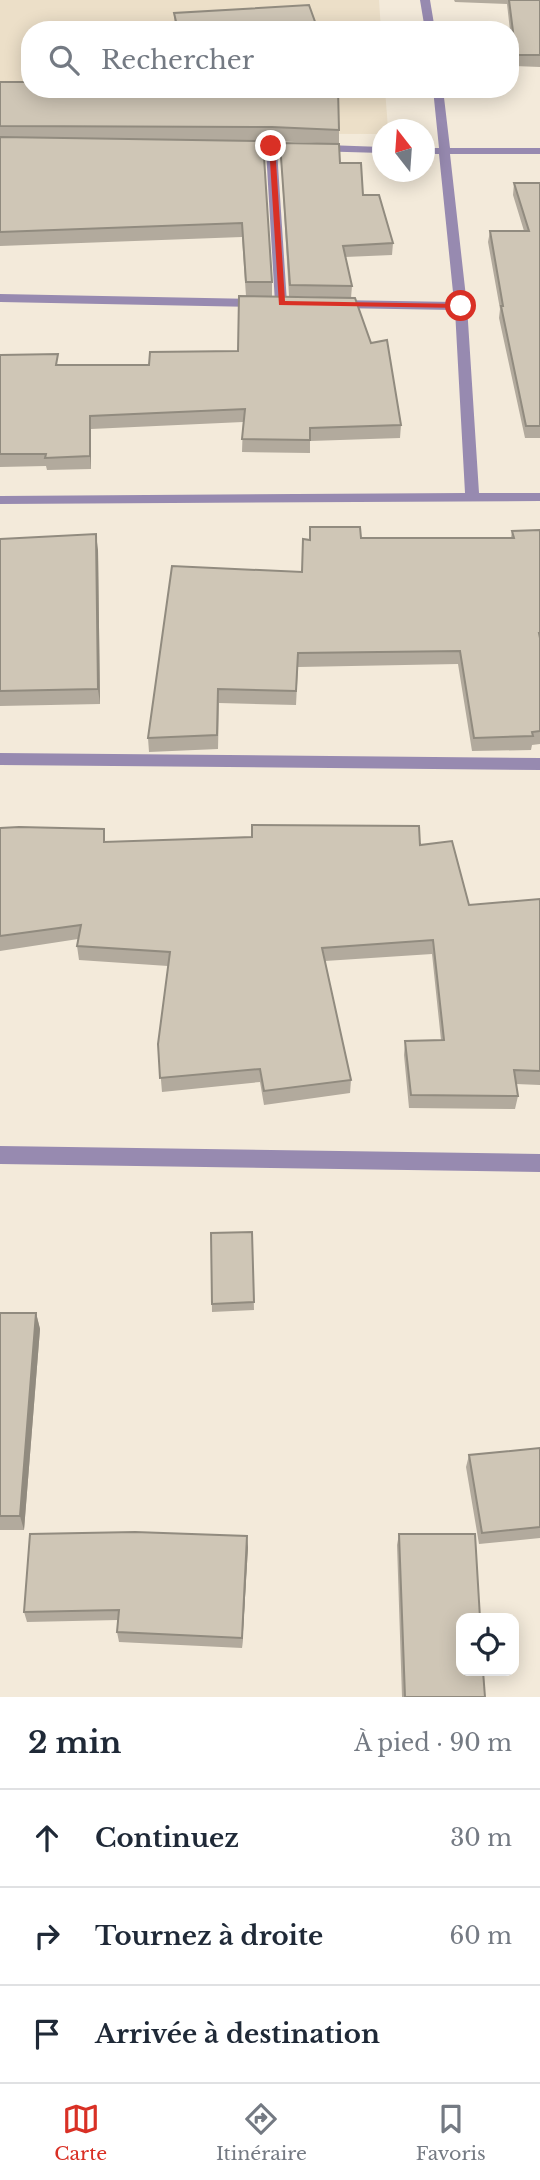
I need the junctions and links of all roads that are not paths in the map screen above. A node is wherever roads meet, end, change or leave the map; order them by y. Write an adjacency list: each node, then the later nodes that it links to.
1 (425, 0): 2 (street)
2 (428, 21)
3 (439, 98): 8 (street)
4 (229, 146): 5 (street)
5 (271, 146): 6 (street); 11 (street)
6 (372, 150)
7 (435, 151): 8 (street)
8 (444, 151): 9 (street); 14 (street)
9 (540, 151)
10 (0, 298): 11 (street)
11 (281, 303): 12 (street)
12 (295, 303)
13 (323, 304): 14 (street)
14 (461, 306): 15 (street)
15 (472, 496): 16 (street); 17 (street)
16 (540, 498)
17 (0, 500)
18 (0, 759): 19 (street)
19 (540, 764)
20 (0, 1154): 21 (street)
21 (540, 1163)

